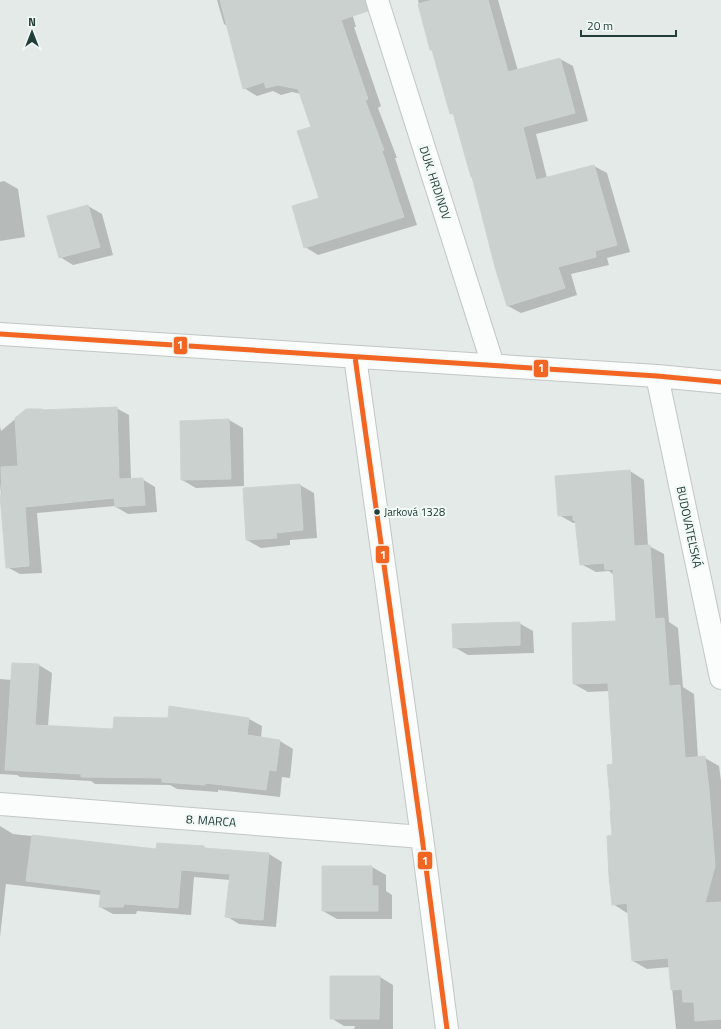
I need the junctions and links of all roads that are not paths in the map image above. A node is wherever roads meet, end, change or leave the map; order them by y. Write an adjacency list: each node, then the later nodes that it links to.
1 (377, 0): 4 (street, DUK. HRDINOV)
2 (0, 334): 3 (street)
3 (355, 356): 4 (street); 9 (street)
4 (493, 366): 5 (street)
5 (657, 376): 6 (street); 7 (street, BUDOVATEĽSKÁ)
6 (721, 382)
7 (721, 678)
8 (0, 804): 9 (street, 8. MARCA)
9 (422, 837): 10 (street)
10 (447, 1029)

